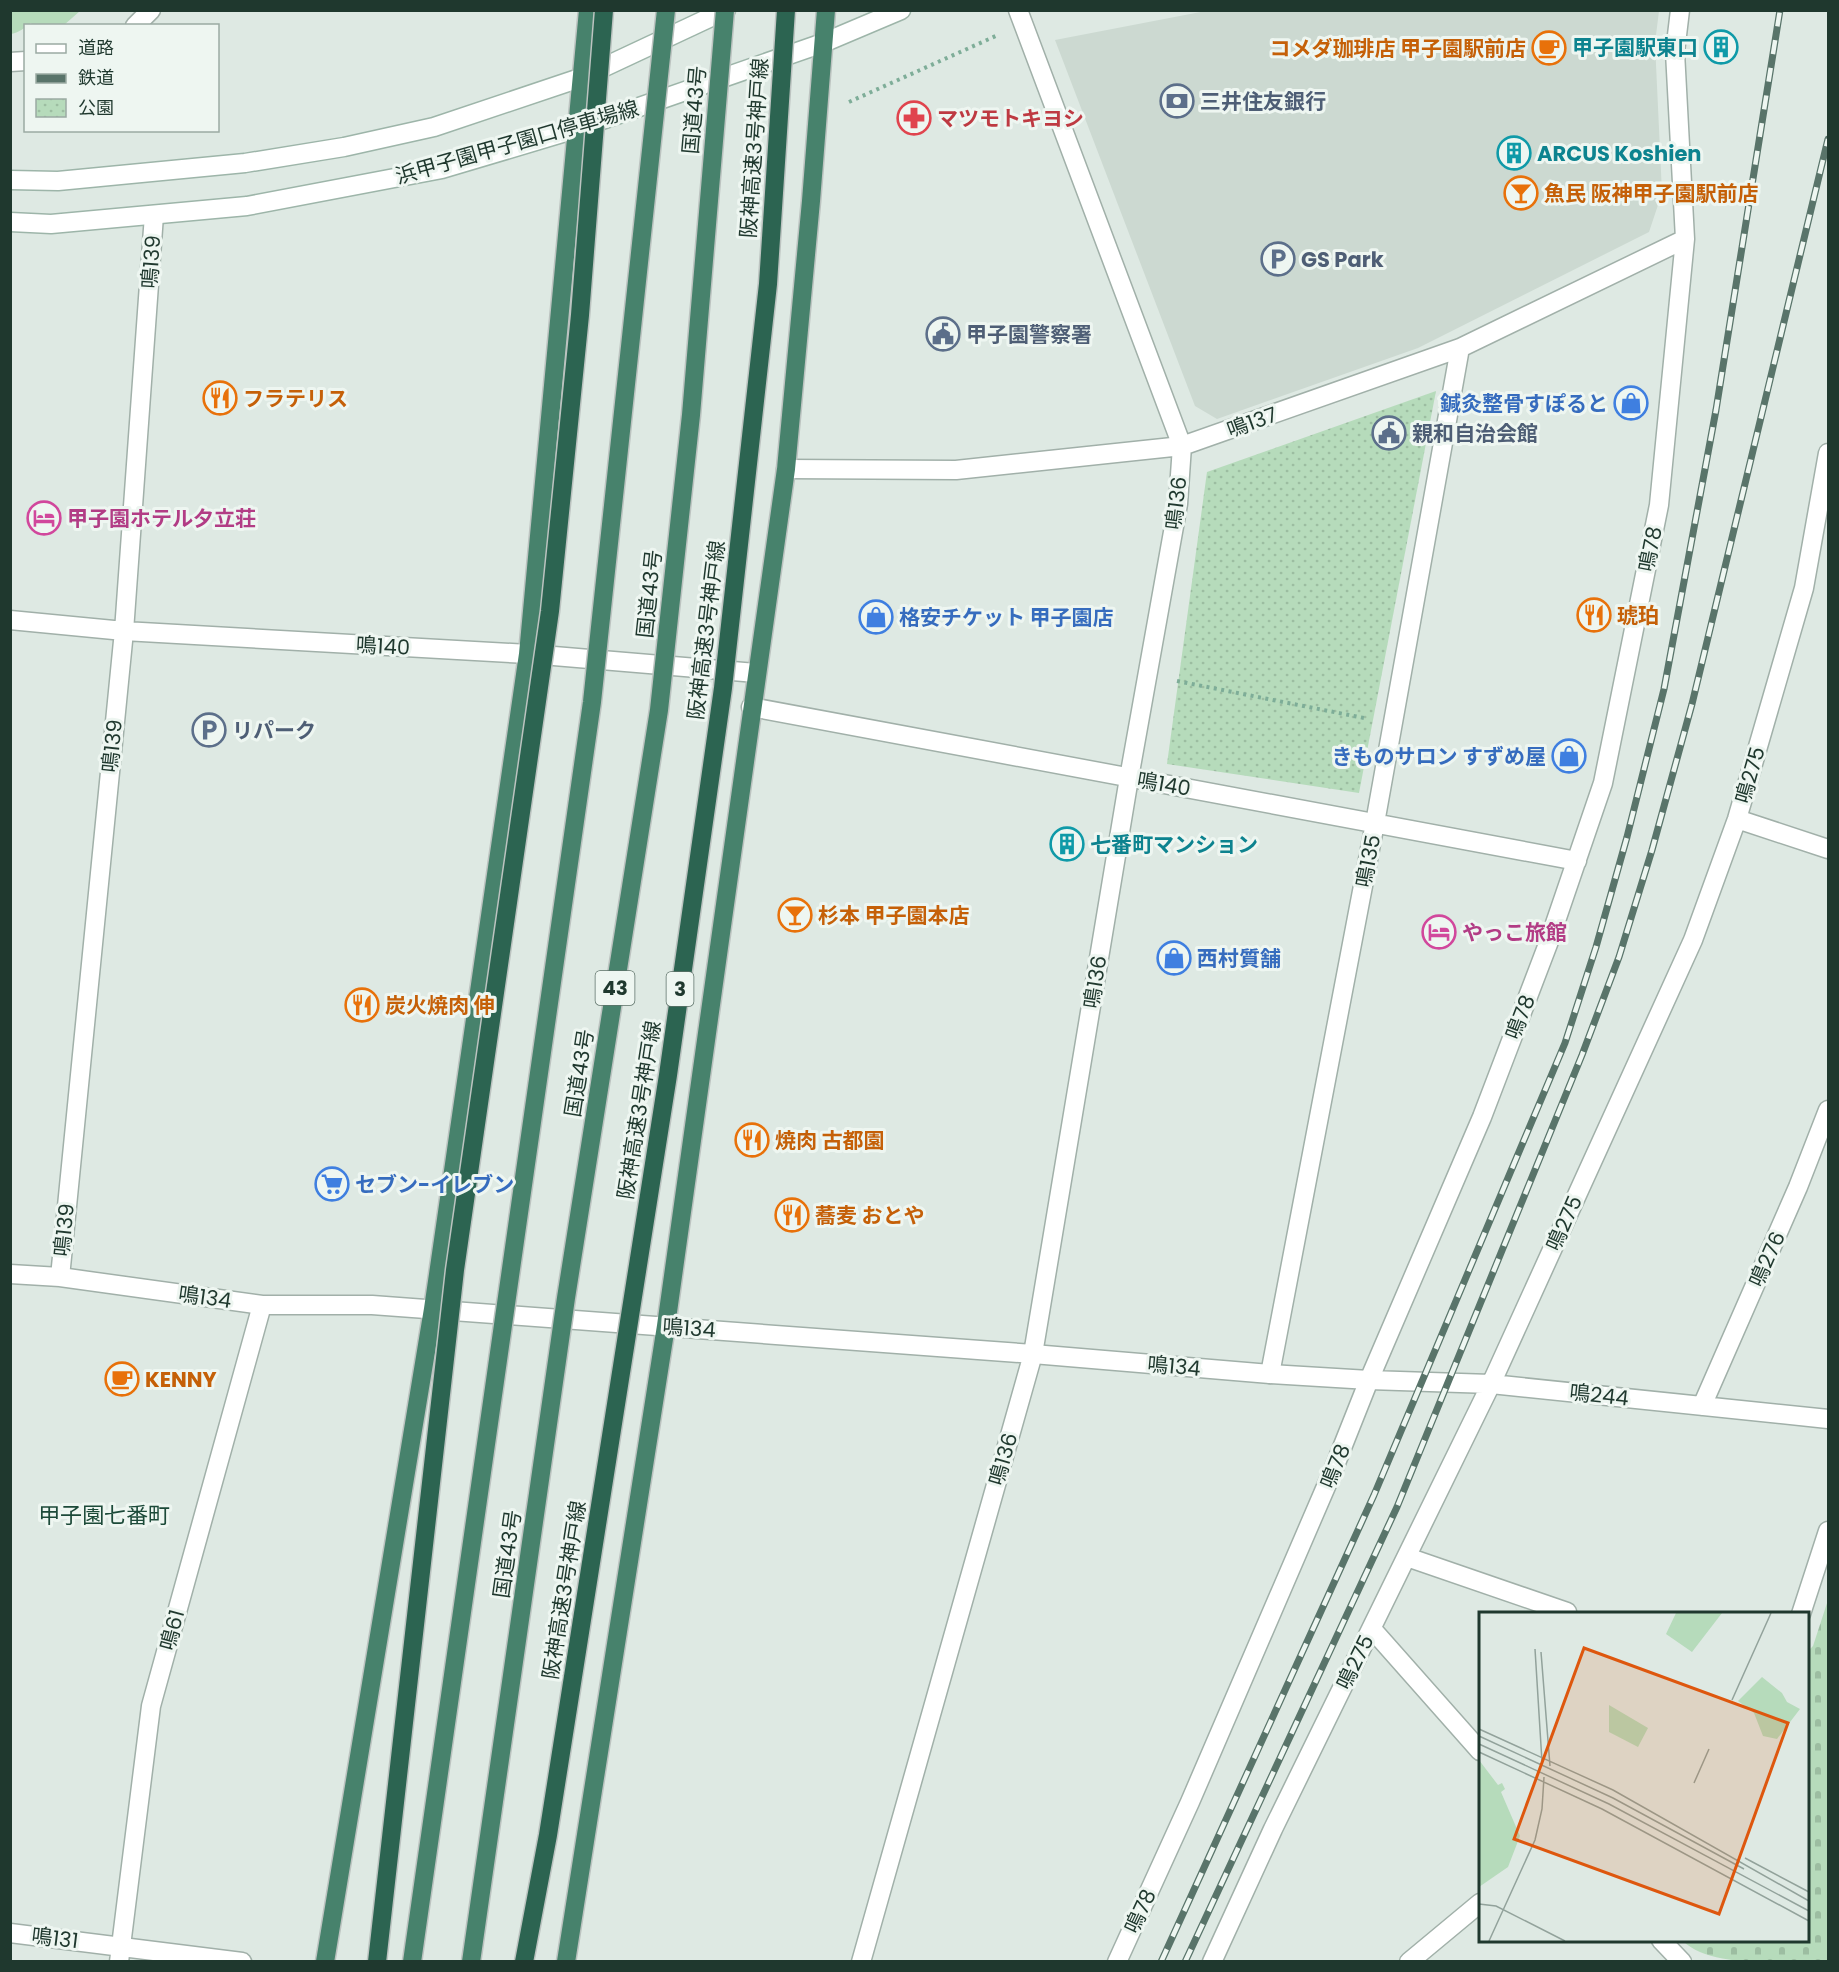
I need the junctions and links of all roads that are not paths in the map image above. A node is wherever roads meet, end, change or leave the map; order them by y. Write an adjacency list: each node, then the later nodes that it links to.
1 (151, 10): 11 (street)
2 (588, 10): 13 (highway)
3 (604, 10): 58 (highway, bridge)
4 (666, 10): 59 (highway, 国道43号, bridge)
5 (725, 10): 13 (street, 浜甲子園甲子園口停車場線); 60 (highway, 国道43号 / 43, bridge)
6 (786, 10): 61 (highway, 阪神高速3号神戸線 / 3, bridge)
7 (826, 10): 12 (highway)
8 (901, 10): 12 (street, 浜甲子園甲子園口停車場線)
9 (1680, 10): 18 (street, 鳴78)
10 (1021, 17): 20 (street, 鳴136)
11 (137, 24)
12 (824, 43): 14 (street, 浜甲子園甲子園口停車場線); 22 (highway)
13 (583, 77): 14 (highway); 15 (street, 浜甲子園甲子園口停車場線)
14 (576, 129): 16 (street, 浜甲子園甲子園口停車場線); 26 (highway)
15 (10, 180)
16 (154, 215): 17 (street, 浜甲子園甲子園口停車場線); 25 (street, 鳴139)
17 (10, 222)
18 (1685, 239): 19 (street, 鳴137); 33 (street, 鳴78)
19 (1460, 348): 20 (street, 鳴137); 31 (street, 鳴135)
20 (1182, 446): 22 (street, 鳴137); 29 (street, 鳴136)
21 (1828, 453): 23 (street, 鳴275)
22 (786, 469): 27 (highway)
23 (1825, 489): 30 (street, 鳴275)
24 (10, 620): 25 (street, 鳴140)
25 (124, 631): 26 (street, 鳴140); 36 (street, 鳴139)
26 (528, 654): 27 (street, 鳴140); 38 (highway)
27 (756, 673): 28 (highway)
28 (751, 707): 29 (street, 鳴140); 39 (highway)
29 (1129, 778): 31 (street, 鳴140); 40 (street, 鳴136)
30 (1737, 819): 32 (street); 43 (street, 鳴275)
31 (1375, 823): 33 (street, 鳴140); 41 (street, 鳴135)
32 (1828, 849)
33 (1577, 861): 42 (street, 鳴78)
34 (1828, 1110): 44 (street, 鳴276)
35 (10, 1274): 36 (street, 鳴134)
36 (60, 1277): 37 (street, 鳴134)
37 (262, 1305): 38 (street, 鳴134); 55 (street, 鳴61)
38 (433, 1309): 39 (street, 鳴134); 57 (highway)
39 (666, 1326): 40 (street, 鳴134); 62 (highway)
40 (1033, 1354): 41 (street, 鳴134); 63 (street, 鳴136)
41 (1270, 1374): 42 (street, 鳴134)
42 (1369, 1380): 43 (street, 鳴244); 64 (street, 鳴78)
43 (1491, 1384): 44 (street, 鳴244); 47 (street, 鳴275)
44 (1702, 1406): 45 (street, 鳴244)
45 (1828, 1419)
46 (1828, 1531): 49 (street)
47 (1407, 1557): 48 (street); 50 (street, 鳴275)
48 (1567, 1612)
49 (1803, 1612)
50 (1372, 1629): 51 (street); 65 (street, 鳴275)
51 (1479, 1750)
52 (1479, 1904): 66 (street)
53 (10, 1933): 55 (street, 鳴131)
54 (1662, 1942): 67 (street)
55 (120, 1954): 56 (street, 鳴131)
56 (242, 1962)
57 (326, 1962)
58 (376, 1962)
59 (412, 1962)
60 (471, 1962)
61 (524, 1962)
62 (566, 1962)
63 (861, 1962)
64 (1117, 1962)
65 (1212, 1962)
66 (1409, 1962)
67 (1682, 1962)

